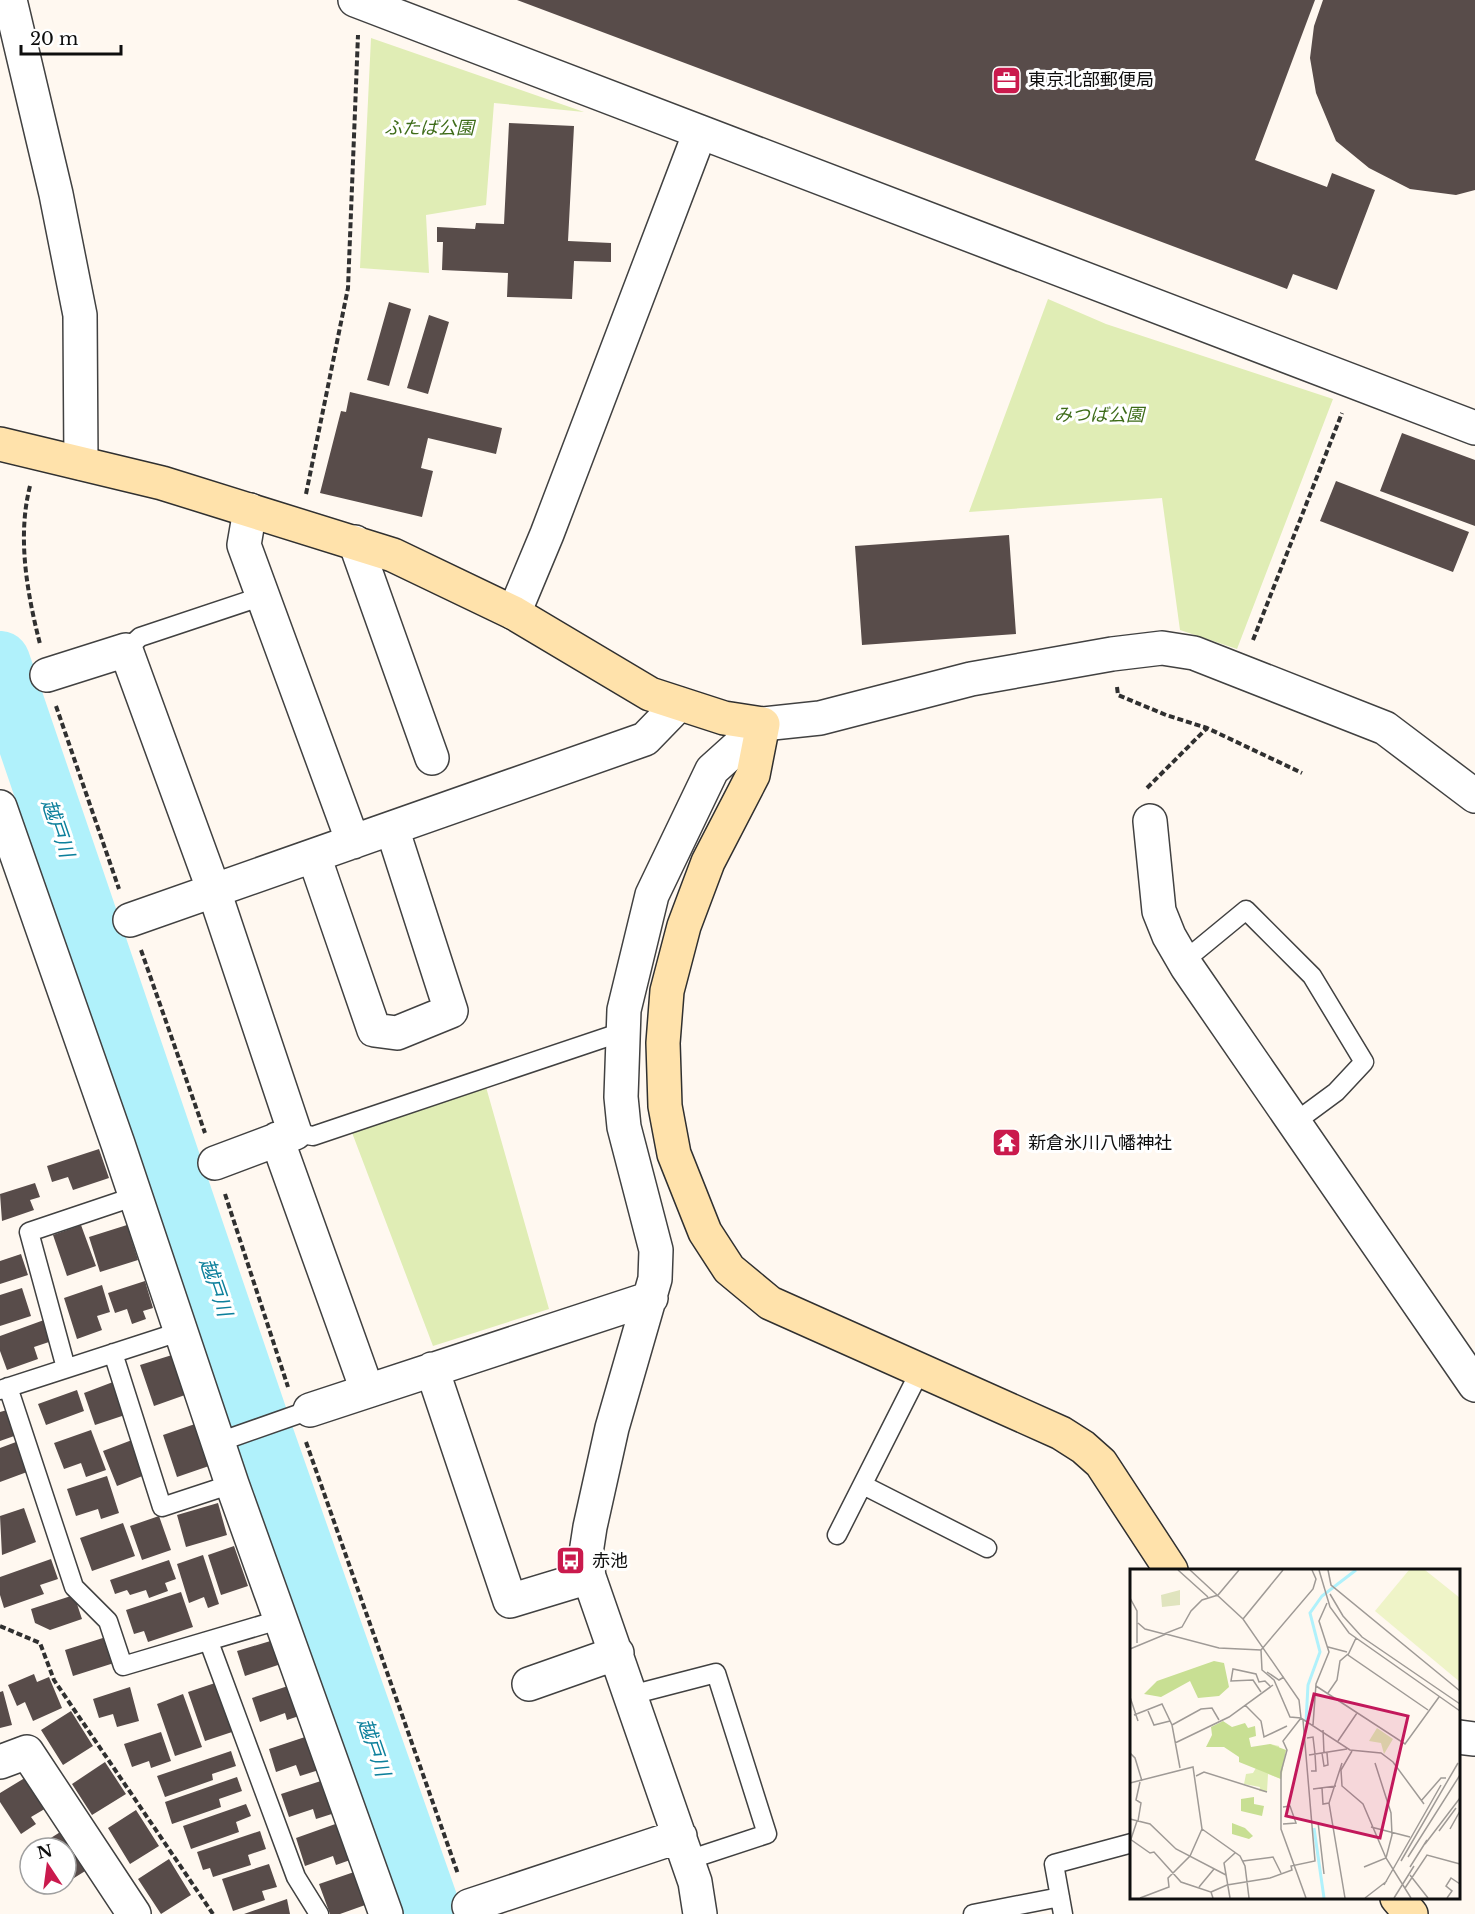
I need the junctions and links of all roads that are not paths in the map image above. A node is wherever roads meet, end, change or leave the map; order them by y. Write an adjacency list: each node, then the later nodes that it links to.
1 (10, 0): 6 (street)
2 (357, 1): 3 (street)
3 (700, 132): 4 (street); 10 (street)
4 (1475, 428)
5 (20, 448): 6 (street)
6 (81, 463): 7 (street)
7 (250, 510): 8 (street); 9 (street)
8 (355, 542): 10 (street); 15 (street)
9 (263, 596): 11 (lane); 20 (street)
10 (514, 613): 13 (street)
11 (126, 650): 12 (street); 22 (street)
12 (47, 675)
13 (679, 704): 14 (street); 19 (street)
14 (763, 724): 16 (street); 25 (street); 35 (street)
15 (432, 758)
16 (1475, 796)
17 (0, 807): 29 (street)
18 (1150, 821): 24 (street)
19 (392, 828): 20 (street); 21 (street)
20 (353, 842): 21 (street)
21 (314, 856): 22 (street)
22 (214, 891): 23 (street); 27 (street)
23 (130, 920)
24 (1184, 961): 26 (street); 26 (lane)
25 (622, 1032): 27 (lane); 30 (street)
26 (1294, 1123): 36 (street)
27 (286, 1136): 28 (street); 38 (street)
28 (215, 1163)
29 (136, 1196): 31 (street); 33 (lane)
30 (651, 1298): 34 (street); 46 (street)
31 (182, 1331): 32 (lane); 40 (street)
32 (113, 1353): 33 (lane); 41 (lane)
33 (66, 1368): 37 (lane)
34 (432, 1369): 38 (street); 46 (street)
35 (920, 1371): 42 (lane); 45 (street)
36 (1475, 1385)
37 (4, 1388): 48 (lane)
38 (367, 1390): 39 (street)
39 (297, 1415): 40 (lane)
40 (225, 1439): 41 (street)
41 (232, 1484): 47 (street)
42 (863, 1485): 43 (lane); 44 (lane)
43 (837, 1535)
44 (987, 1548)
45 (1170, 1569)
46 (589, 1577): 49 (street)
47 (282, 1619): 48 (lane); 62 (street)
48 (209, 1642): 61 (lane)
49 (617, 1653): 50 (street); 51 (street)
50 (529, 1683)
51 (631, 1695): 56 (street); 56 (lane)
52 (1460, 1737): 53 (street)
53 (1475, 1739)
54 (0, 1762): 60 (street)
55 (1130, 1843): 59 (lane)
56 (684, 1848): 58 (street); 63 (street)
57 (1398, 1899): 65 (street)
58 (487, 1906)
59 (1061, 1906): 64 (lane)
60 (134, 1914)
61 (319, 1914)
62 (386, 1914)
63 (700, 1914)
64 (973, 1914)
65 (1411, 1914)

